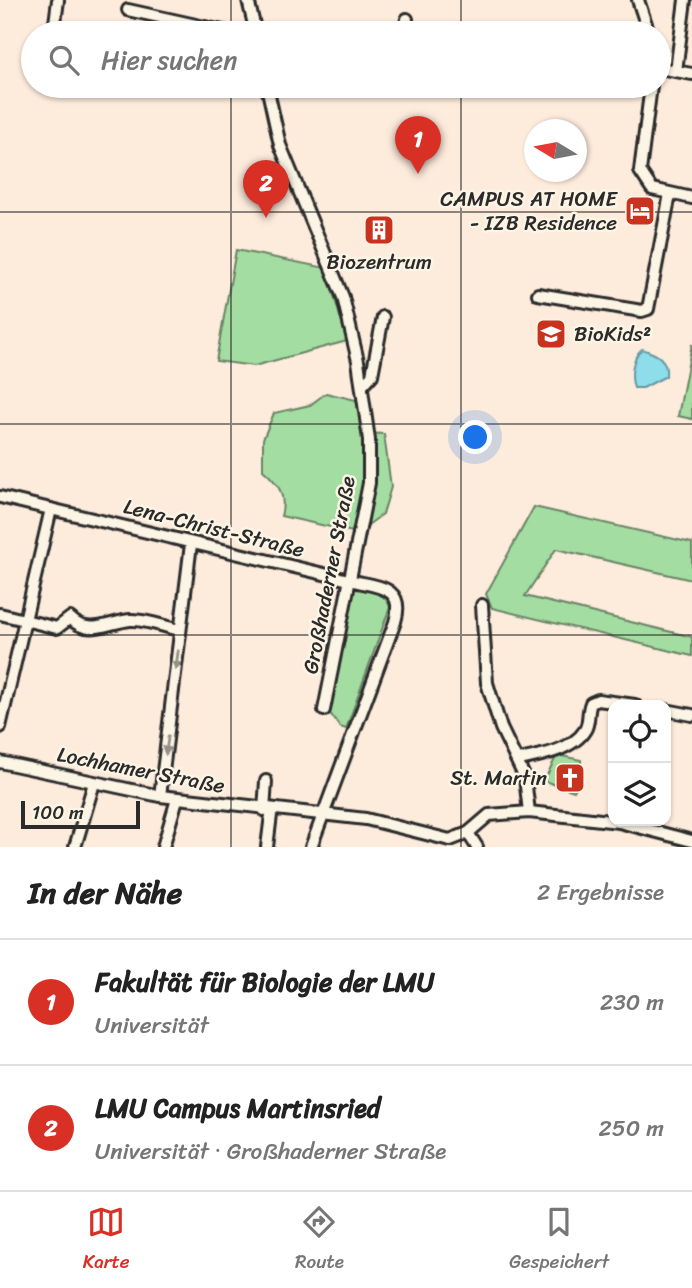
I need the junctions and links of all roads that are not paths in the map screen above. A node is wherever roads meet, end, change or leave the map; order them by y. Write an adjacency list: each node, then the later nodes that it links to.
1 (58, 0): 6 (street)
2 (248, 0): 8 (street)
3 (638, 0): 9 (street)
4 (685, 0): 11 (street)
5 (128, 10): 7 (street)
6 (55, 21)
7 (178, 21)
8 (253, 21)
9 (645, 21)
10 (671, 70): 11 (street)
11 (676, 71): 12 (street)
12 (692, 74)
13 (270, 98): 19 (street, Großhaderner Straße)
14 (649, 98): 15 (street)
15 (670, 194): 16 (street); 17 (street)
16 (692, 198)
17 (538, 294)
18 (383, 317): 19 (street)
19 (362, 386): 23 (street, Großhaderner Straße)
20 (0, 497): 21 (street, Lena-Christ-Straße)
21 (51, 509): 22 (street, Lena-Christ-Straße); 26 (street)
22 (191, 544): 23 (street, Lena-Christ-Straße); 27 (street)
23 (349, 580): 29 (street, Großhaderner Straße); 41 (street, Lena-Christ-Straße)
24 (482, 605): 33 (street)
25 (0, 614): 26 (street)
26 (24, 620): 27 (street); 32 (street)
27 (180, 630): 37 (street, one-way to 37)
28 (608, 702): 33 (street)
29 (324, 710)
30 (671, 711): 31 (street)
31 (692, 715)
32 (0, 727)
33 (519, 760): 40 (street)
34 (0, 762): 36 (street, Lochhamer Straße)
35 (266, 781): 39 (street)
36 (94, 783): 37 (street, Lochhamer Straße); 45 (street)
37 (160, 796): 38 (street, Lochhamer Straße)
38 (177, 799): 39 (street, Lochhamer Straße); 46 (street)
39 (270, 812): 41 (street, Lochhamer Straße); 43 (street)
40 (529, 812): 42 (street); 44 (street)
41 (323, 815): 42 (street, Lochhamer Straße); 47 (street)
42 (468, 833): 48 (street)
43 (264, 836)
44 (689, 836)
45 (75, 847)
46 (163, 847)
47 (311, 847)
48 (477, 847)

